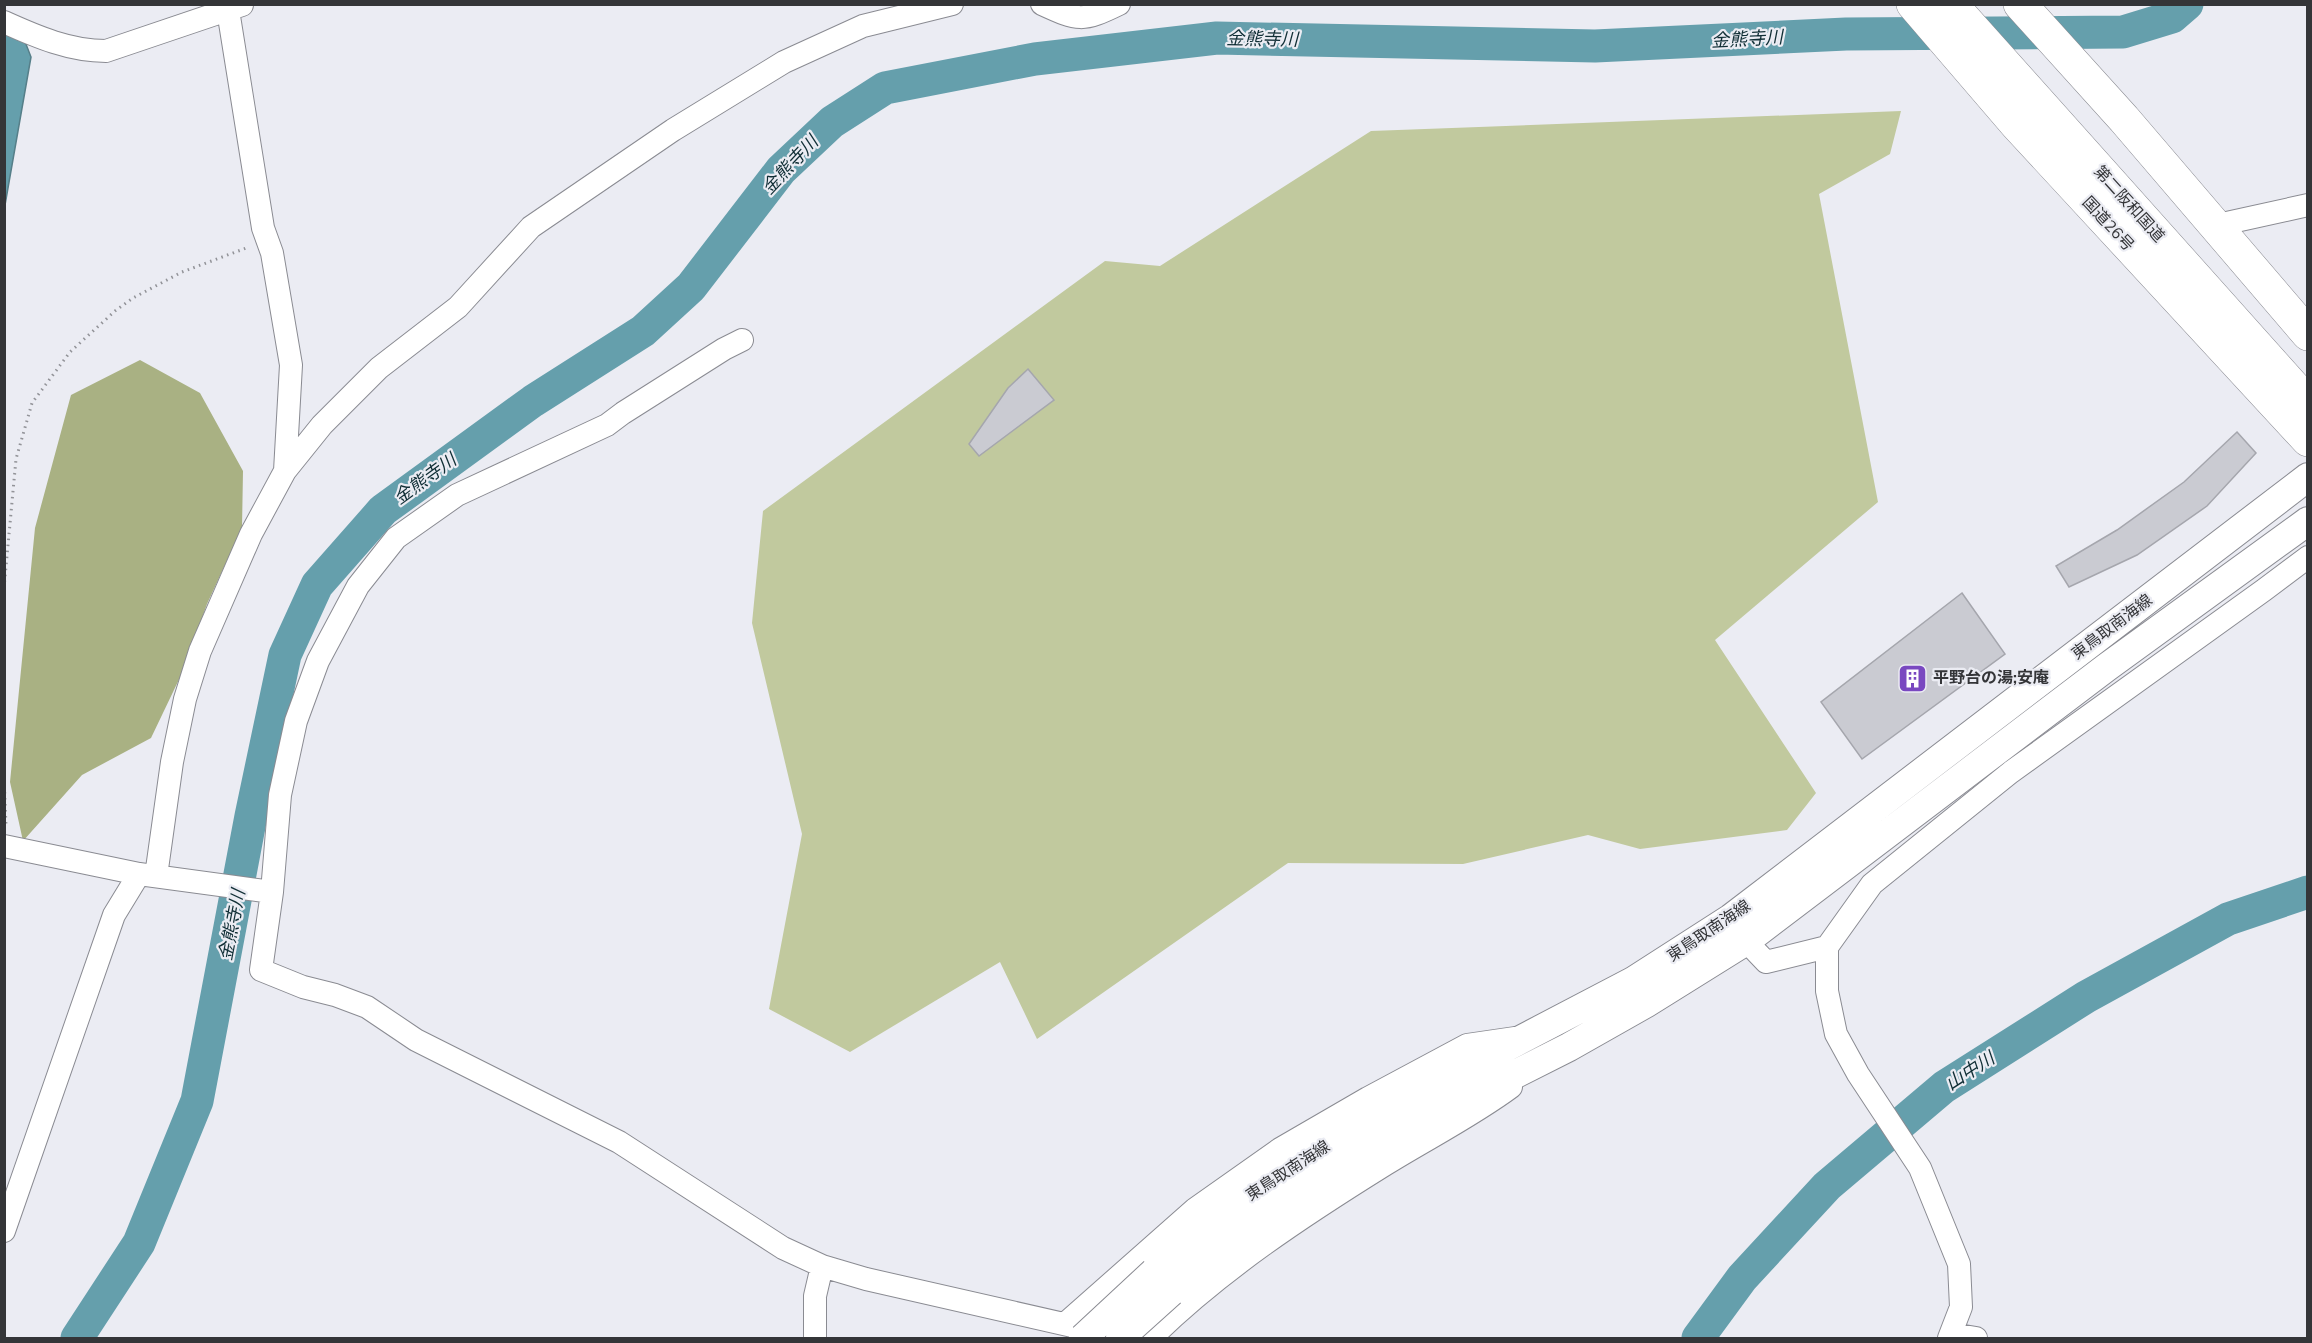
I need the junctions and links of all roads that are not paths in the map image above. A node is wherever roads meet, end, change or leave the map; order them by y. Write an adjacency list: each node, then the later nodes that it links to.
1 (952, 4): 15 (street)
2 (1042, 4): 3 (street)
3 (1119, 4)
4 (1913, 4): 14 (highway, 国道26号)
5 (1951, 4): 13 (highway, 第二阪和国道)
6 (2020, 4): 10 (highway)
7 (233, 6): 8 (street); 15 (street)
8 (4, 22)
9 (2307, 205): 10 (street)
10 (2213, 226): 11 (highway)
11 (2307, 334)
12 (742, 340): 21 (street)
13 (2307, 403)
14 (2307, 440)
15 (285, 471): 20 (street)
16 (2307, 477): 24 (main road, 東鳥取南海線)
17 (2307, 521): 22 (main road, 東鳥取南海線)
18 (2307, 557): 23 (street)
19 (5, 845): 20 (street)
20 (152, 876): 21 (street); 26 (street)
21 (266, 892): 27 (street)
22 (1746, 941): 23 (street); 25 (main road, 東鳥取南海線)
23 (1827, 946): 30 (street)
24 (1530, 1036): 28 (main road, 東鳥取南海線); 29 (street)
25 (1569, 1047): 28 (main road, 東鳥取南海線); 34 (street)
26 (4, 1231)
27 (822, 1266): 29 (street); 31 (street)
28 (1162, 1282): 29 (main road, 東鳥取南海線, bridge); 32 (main road, 東鳥取南海線, bridge)
29 (1074, 1331): 33 (street)
30 (1951, 1336): 35 (street)
31 (815, 1338)
32 (1120, 1338)
33 (1125, 1338)
34 (1151, 1338)
35 (1976, 1338)

